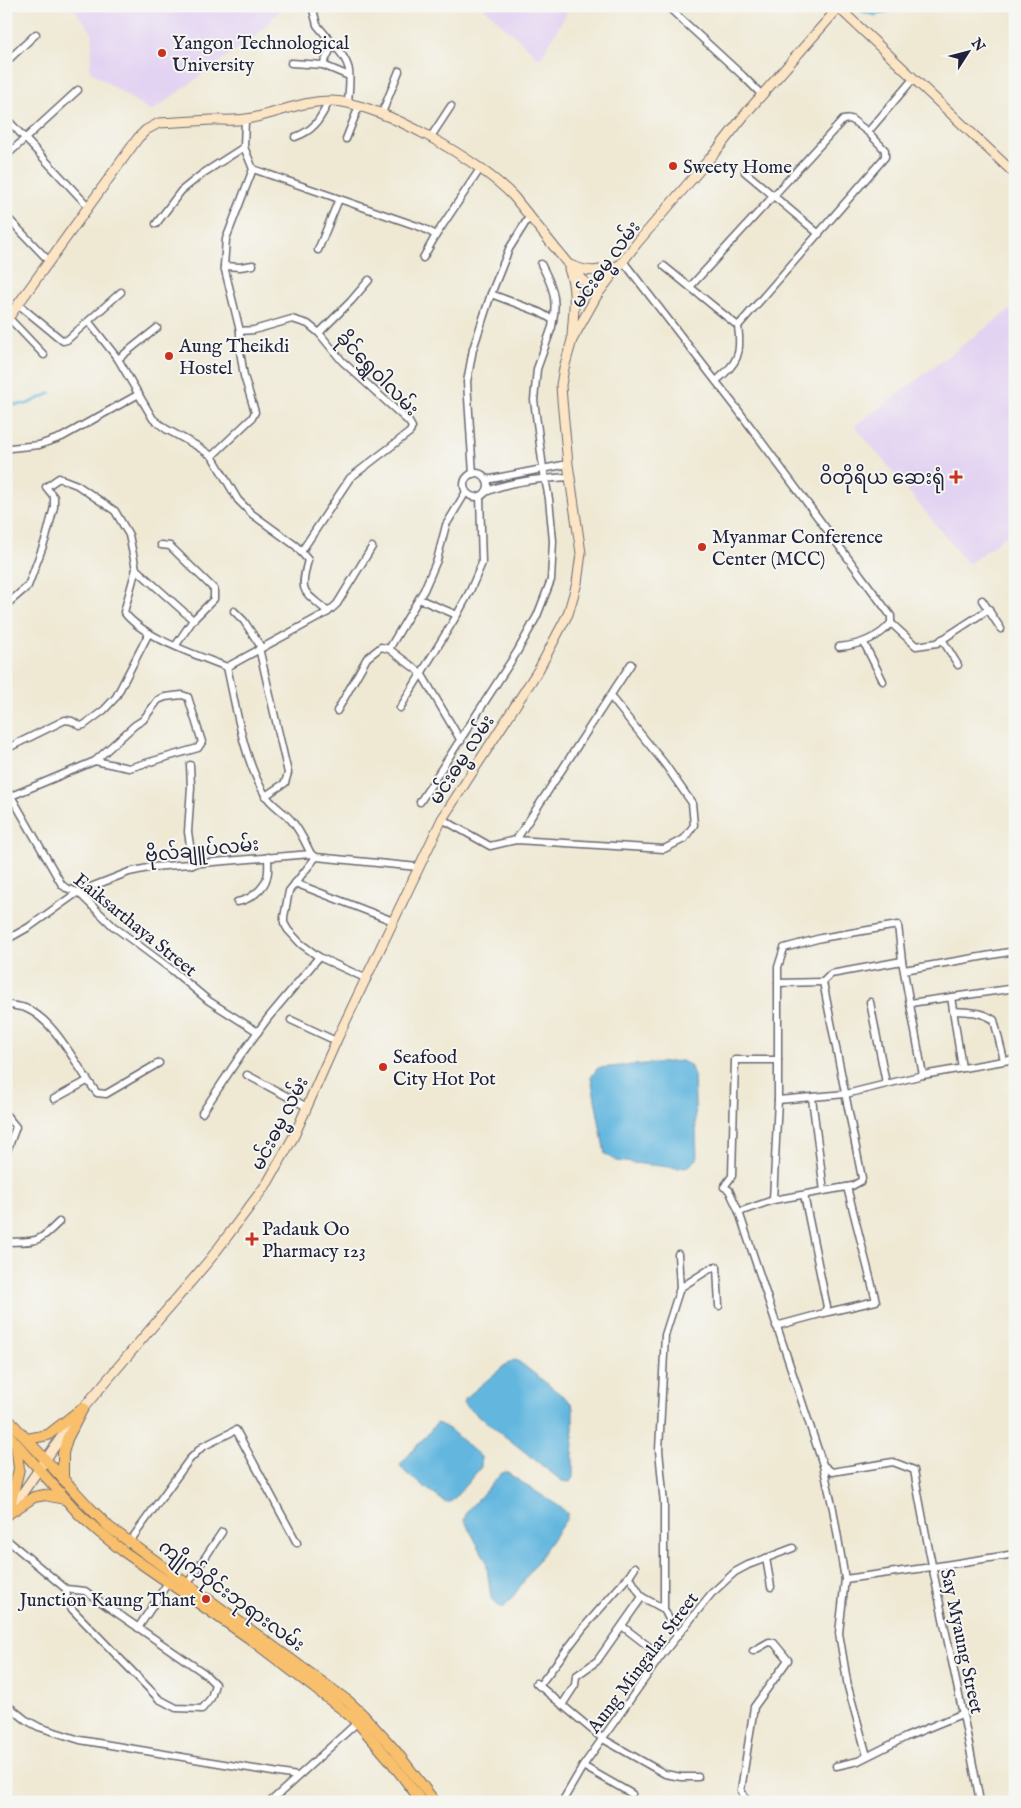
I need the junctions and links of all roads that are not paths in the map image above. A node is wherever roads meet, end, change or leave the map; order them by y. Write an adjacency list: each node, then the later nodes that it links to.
1 (312, 6): 5 (street)
2 (667, 6): 13 (street)
3 (839, 7): 11 (main road); 13 (main road, မင်းဓမ္မ လမ်း)
4 (36, 34): 6 (street)
5 (333, 44): 8 (street); 10 (street)
6 (6, 62)
7 (292, 63): 8 (street)
8 (323, 65): 10 (street)
9 (400, 71): 18 (street)
10 (349, 76): 15 (street)
11 (913, 79): 21 (street); 31 (main road)
12 (78, 90): 23 (street)
13 (762, 95): 43 (main road, မင်းဓမ္မ လမ်း)
14 (330, 100): 15 (main road); 20 (main road); 22 (street)
15 (348, 103): 16 (main road)
16 (359, 106): 18 (main road); 25 (street)
17 (451, 106): 24 (street)
18 (382, 113): 24 (main road)
19 (6, 118): 23 (street)
20 (245, 120): 26 (street); 34 (main road)
21 (868, 132): 32 (street); 38 (street)
22 (295, 137)
23 (25, 138): 27 (street); 34 (street)
24 (430, 138): 29 (main road)
25 (346, 139)
26 (244, 147): 28 (street); 37 (street)
27 (6, 156)
28 (253, 169): 33 (street); 47 (street)
29 (480, 169): 36 (main road); 39 (street)
30 (745, 172): 32 (street)
31 (1015, 174)
32 (775, 196): 38 (street); 50 (street)
33 (339, 199): 39 (street); 40 (street)
34 (88, 206): 42 (main road)
35 (6, 216): 42 (street)
36 (529, 217): 45 (main road); 52 (street)
37 (156, 224)
38 (819, 234): 58 (street)
39 (436, 235): 41 (street)
40 (318, 250)
41 (423, 258)
42 (48, 261): 54 (main road)
43 (621, 263): 45 (main road); 53 (main road, မင်းဓမ္မ လမ်း); 65 (street)
44 (541, 264): 56 (street)
45 (568, 264): 53 (main road); 62 (main road)
46 (253, 265): 47 (street)
47 (224, 266): 60 (street)
48 (664, 266): 50 (street)
49 (369, 280): 61 (street)
50 (690, 286): 58 (street)
51 (121, 292): 57 (street)
52 (491, 294): 56 (street); 71 (street)
53 (597, 295): 62 (main road, မင်းဓမ္မ လမ်း)
54 (19, 305): 55 (main road); 57 (street)
55 (7, 318): 63 (street)
56 (553, 320): 70 (street)
57 (89, 322): 64 (street)
58 (738, 326): 65 (street)
59 (157, 328): 64 (street)
60 (240, 331): 61 (street, ခိုင်ရွှေဝါလမ်း); 68 (street)
61 (320, 333): 80 (street, ခိုင်ရွှေဝါလမ်း)
62 (572, 340): 69 (main road, မင်းဓမ္မ လမ်း)
63 (44, 355)
64 (118, 359): 66 (street)
65 (716, 381): 90 (street)
66 (139, 394): 67 (street); 68 (street)
67 (10, 448)
68 (212, 456): 80 (street)
69 (568, 464): 70 (street); 72 (main road, မင်းဓမ္မ လမ်း)
70 (543, 468): 73 (street); 74 (street)
71 (473, 474): 74 (street); 75 (street)
72 (570, 477): 73 (street); 115 (main road, မင်းဓမ္မ လမ်း)
73 (545, 479): 76 (street); 107 (street)
74 (486, 480): 76 (street)
75 (466, 492): 77 (street); 82 (street)
76 (486, 492): 77 (street)
77 (480, 496): 88 (street)
78 (161, 545): 89 (street)
79 (372, 547): 87 (street)
80 (301, 552): 87 (street)
81 (136, 569): 84 (street); 89 (street); 92 (street)
82 (419, 599): 88 (street); 98 (street)
83 (982, 600): 85 (street)
84 (6, 605)
85 (989, 609): 91 (street); 93 (street)
86 (234, 611): 97 (street)
87 (328, 612): 97 (street)
88 (457, 615): 102 (street)
89 (193, 620): 95 (street)
90 (892, 623): 93 (street); 94 (street)
91 (1001, 629)
92 (150, 633): 95 (street); 108 (street)
93 (942, 639): 100 (street)
94 (864, 643): 96 (street); 103 (street)
95 (176, 645): 101 (street)
96 (839, 647)
97 (260, 648): 101 (street); 113 (street)
98 (389, 649): 102 (street); 106 (street)
99 (631, 664): 104 (street)
100 (958, 665)
101 (227, 667): 113 (street)
102 (421, 674): 105 (street); 107 (street)
103 (883, 681)
104 (610, 696): 116 (street); 116 (street)
105 (400, 708)
106 (337, 711)
107 (461, 741): 114 (street)
108 (6, 749)
109 (95, 761): 109 (street); 112 (street)
110 (190, 765): 119 (street)
111 (6, 791): 112 (street, Eaiksarthaya Street)
112 (11, 796): 122 (street, Eaiksarthaya Street)
113 (265, 796): 117 (street)
114 (420, 802)
115 (442, 819): 116 (street); 120 (main road, မင်းဓမ္မ လမ်း)
116 (516, 840)
117 (313, 855): 118 (street, ဗိုလ်ချူပ်လမ်း); 120 (street, ဗိုလ်ချူပ်လမ်း); 121 (street)
118 (268, 857): 119 (street, ဗိုလ်ချူပ်လမ်း); 123 (street)
119 (193, 865): 122 (street, ဗိုလ်ချူပ်လမ်း)
120 (418, 867): 124 (main road, မင်းဓမ္မ လမ်း)
121 (295, 883): 124 (street); 127 (street)
122 (78, 892): 125 (street, ဗိုလ်ချူပ်လမ်း); 140 (street, Eaiksarthaya Street)
123 (237, 902)
124 (393, 921): 130 (main road, မင်းဓမ္မ လမ်း)
125 (6, 940)
126 (1015, 951): 129 (street)
127 (319, 956): 130 (street); 140 (street)
128 (902, 960): 129 (street); 131 (street); 132 (street)
129 (904, 970): 136 (street)
130 (367, 979): 141 (main road, မင်းဓမ္မ လမ်း)
131 (823, 982): 132 (street); 151 (street)
132 (778, 983): 143 (street)
133 (1010, 989): 134 (street)
134 (951, 997): 136 (street); 138 (street)
135 (870, 1002): 150 (street)
136 (910, 1003): 148 (street)
137 (6, 1004): 149 (street)
138 (953, 1011): 144 (street); 146 (street)
139 (291, 1020): 141 (street)
140 (258, 1032): 156 (street)
141 (336, 1041): 155 (main road, မင်းဓမ္မ လမ်း)
142 (1015, 1059): 144 (street)
143 (778, 1060): 154 (street); 163 (street)
144 (1004, 1060): 146 (street)
145 (159, 1062): 149 (street)
146 (962, 1068): 148 (street)
147 (247, 1075): 155 (street)
148 (923, 1075): 150 (street)
149 (87, 1080): 153 (street)
150 (886, 1083): 151 (street)
151 (846, 1094): 152 (street); 159 (street)
152 (812, 1098): 154 (street); 160 (street)
153 (54, 1099)
154 (778, 1100): 162 (street)
155 (307, 1107): 171 (main road, မင်းဓမ္မ လမ်း)
156 (202, 1113)
157 (6, 1115): 158 (street)
158 (6, 1154)
159 (847, 1187): 160 (street); 169 (street)
160 (824, 1191): 161 (street)
161 (804, 1195): 162 (street); 169 (street)
162 (773, 1200): 163 (street)
163 (739, 1212): 170 (street)
164 (59, 1222): 165 (street)
165 (6, 1242)
166 (678, 1254): 167 (street)
167 (680, 1288): 168 (street); 198 (street)
168 (719, 1306)
169 (824, 1313): 170 (street)
170 (776, 1326): 177 (street)
171 (83, 1408): 174 (main road); 176 (main road, မင်းဓမ္မ လမ်း); 179 (main road)
172 (6, 1417): 174 (main road, ကျိုက်ဝိုင်းဘုရားလမ်း)
173 (6, 1432): 175 (main road, ကျိုက်ဝိုင်းဘုရားလမ်း)
174 (27, 1440): 176 (main road, ကျိုက်ဝိုင်းဘုရားလမ်း)
175 (16, 1443): 178 (main road, ကျိုက်ဝိုင်းဘုရားလမ်း); 181 (main road)
176 (45, 1459): 178 (main road, မင်းဓမ္မ လမ်း); 179 (main road, ကျိုက်ဝိုင်းဘုရားလမ်း)
177 (823, 1465): 190 (street, Say Myaung Street); 193 (street)
178 (39, 1469): 180 (main road, ကျိုက်ဝိုင်းဘုရားလမ်း); 181 (main road, မင်းဓမ္မ လမ်း)
179 (63, 1479): 185 (main road, ကျိုက်ဝိုင်းဘုရားလမ်း)
180 (64, 1498): 181 (main road); 185 (main road, ကျိုက်ဝိုင်းဘုရားလမ်း)
181 (7, 1516)
182 (222, 1532): 194 (street)
183 (6, 1539): 196 (street)
184 (297, 1543): 185 (street)
185 (126, 1547): 192 (main road, ကျိုက်ဝိုင်းဘုရားလမ်း)
186 (793, 1548): 188 (street, Aung Mingalar Street)
187 (1015, 1554): 190 (street)
188 (766, 1558): 195 (street); 201 (street, Aung Mingalar Street)
189 (635, 1567): 191 (street)
190 (932, 1568): 193 (street); 206 (street, Say Myaung Street)
191 (630, 1576): 197 (street); 205 (street)
192 (171, 1578): 194 (main road, ကျိုက်ဝိုင်းဘုရားလမ်း); 200 (street); 207 (main road, ကျိုက်ဝိုင်းဘုရားလမ်း)
193 (845, 1579): 209 (street)
194 (188, 1583): 207 (main road, ကျိုက်ဝိုင်းဘုရားလမ်း)
195 (771, 1587)
196 (66, 1589): 200 (street); 200 (street)
197 (642, 1597): 198 (street); 199 (street)
198 (664, 1609): 201 (street)
199 (622, 1626): 203 (street); 205 (street)
200 (138, 1628)
201 (677, 1636): 203 (street, Aung Mingalar Street)
202 (754, 1650): 219 (street)
203 (661, 1656): 208 (street, Aung Mingalar Street)
204 (6, 1704): 212 (street)
205 (562, 1704): 208 (street)
206 (964, 1712): 209 (street); 220 (street, Say Myaung Street)
207 (361, 1719): 212 (street); 216 (main road); 217 (main road, ကျိုက်ဝိုင်းဘုရားလမ်း)
208 (603, 1739): 210 (street, Aung Mingalar Street); 213 (street)
209 (867, 1756): 211 (street)
210 (583, 1766): 214 (street); 218 (street, Aung Mingalar Street)
211 (836, 1766)
212 (297, 1776): 215 (street)
213 (698, 1777)
214 (632, 1794)
215 (270, 1802)
216 (422, 1802)
217 (435, 1802)
218 (562, 1802)
219 (747, 1802)
220 (980, 1802)

